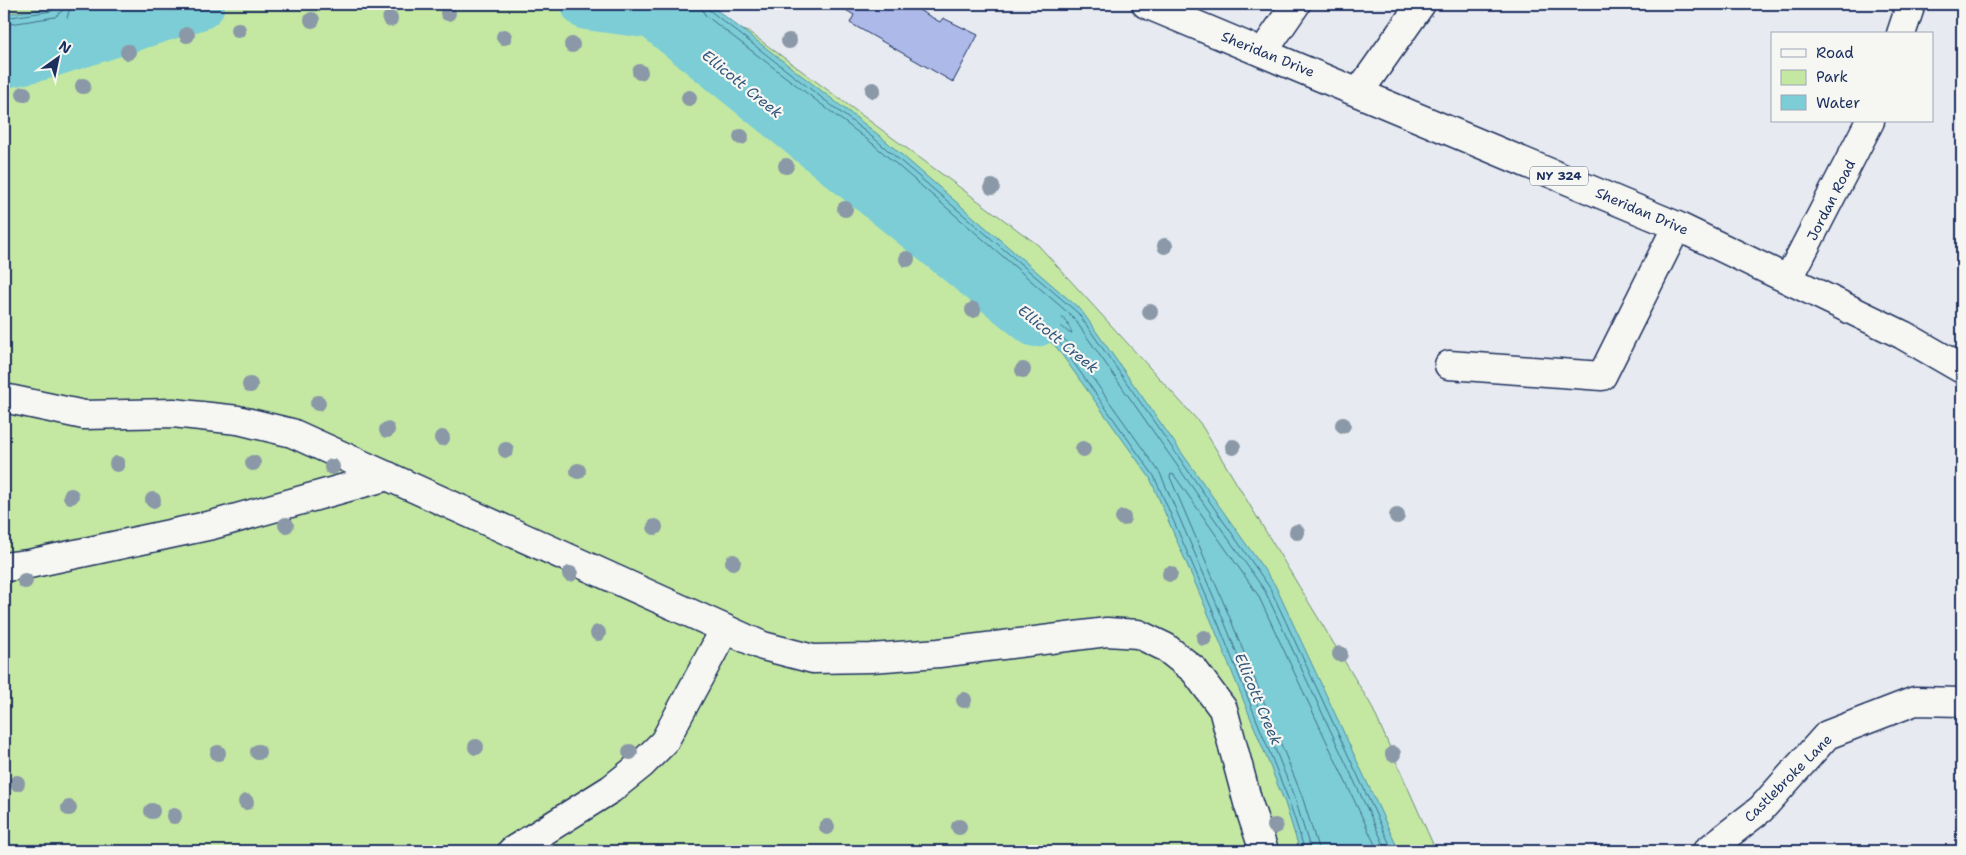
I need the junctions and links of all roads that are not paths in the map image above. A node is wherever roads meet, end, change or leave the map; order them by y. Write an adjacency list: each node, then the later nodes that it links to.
1 (1146, 4): 6 (main road, Sheridan Drive / NY 324)
2 (1296, 4): 6 (main road)
3 (1421, 4): 7 (main road)
4 (1911, 4): 5 (main road)
5 (1902, 32)
6 (1263, 52): 7 (main road, Sheridan Drive / NY 324)
7 (1359, 92): 9 (main road, Sheridan Drive / NY 324)
8 (1869, 122): 10 (main road, Jordan Road)
9 (1677, 226): 10 (main road, Sheridan Drive / NY 324); 11 (main road)
10 (1789, 278): 12 (main road, Sheridan Drive / NY 324)
11 (1450, 365)
12 (1962, 369)
13 (4, 398): 14 (main road)
14 (388, 476): 15 (main road); 16 (main road)
15 (4, 567)
16 (725, 629): 18 (main road); 19 (main road)
17 (1962, 702): 20 (main road, Castlebroke Lane)
18 (512, 851)
19 (1264, 851)
20 (1707, 851)

